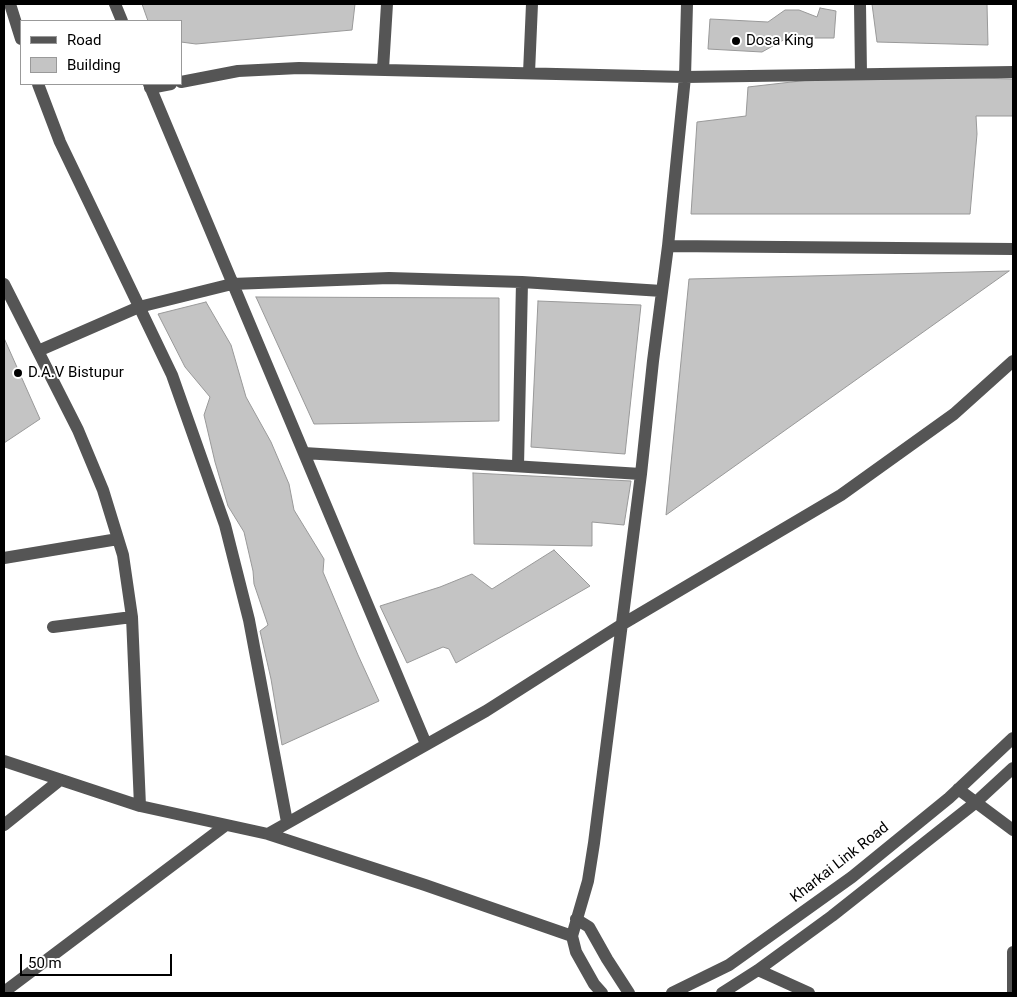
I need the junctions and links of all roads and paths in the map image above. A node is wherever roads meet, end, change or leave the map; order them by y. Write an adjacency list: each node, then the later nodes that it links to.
1 (10, 4): 8 (street)
2 (115, 4): 7 (street)
3 (387, 4): 9 (street)
4 (532, 4): 11 (street)
5 (687, 4): 13 (street)
6 (860, 4): 12 (street)
7 (122, 20)
8 (20, 36)
9 (383, 70): 11 (street); 14 (street)
10 (1013, 72): 12 (street)
11 (529, 73): 13 (street)
12 (861, 74): 13 (street)
13 (685, 77): 17 (street)
14 (182, 82)
15 (38, 85): 23 (street)
16 (149, 86): 21 (street)
17 (668, 246): 18 (street); 22 (street)
18 (1013, 249)
19 (522, 282): 21 (street); 22 (street); 27 (street)
20 (4, 284): 24 (street)
21 (232, 284): 23 (street); 26 (street)
22 (662, 291): 28 (street)
23 (140, 307): 24 (street); 42 (street)
24 (38, 351): 29 (street)
25 (1013, 361): 32 (street)
26 (304, 453): 27 (street); 35 (street)
27 (518, 466): 28 (street)
28 (641, 474): 32 (street)
29 (118, 539): 30 (street); 31 (street)
30 (4, 558)
31 (132, 617): 33 (street); 41 (street)
32 (620, 625): 35 (street); 47 (street)
33 (53, 627)
34 (1013, 738): 39 (street, Kharkai Link Road)
35 (426, 744): 42 (street)
36 (4, 761): 38 (street)
37 (1013, 768): 40 (street)
38 (60, 780): 41 (street); 43 (street)
39 (958, 790): 40 (street); 55 (street, Kharkai Link Road)
40 (975, 803): 45 (street); 51 (street)
41 (140, 806): 44 (street)
42 (287, 822): 46 (street)
43 (4, 825)
44 (226, 825): 46 (street); 52 (street)
45 (1013, 830)
46 (268, 834): 48 (street)
47 (576, 920): 48 (street); 54 (street)
48 (572, 936): 53 (street)
49 (1013, 952): 50 (street)
50 (1013, 968): 58 (street)
51 (758, 970): 56 (street); 57 (street)
52 (4, 992)
53 (602, 993)
54 (629, 993)
55 (672, 993)
56 (722, 993)
57 (809, 993)
58 (1013, 993)

